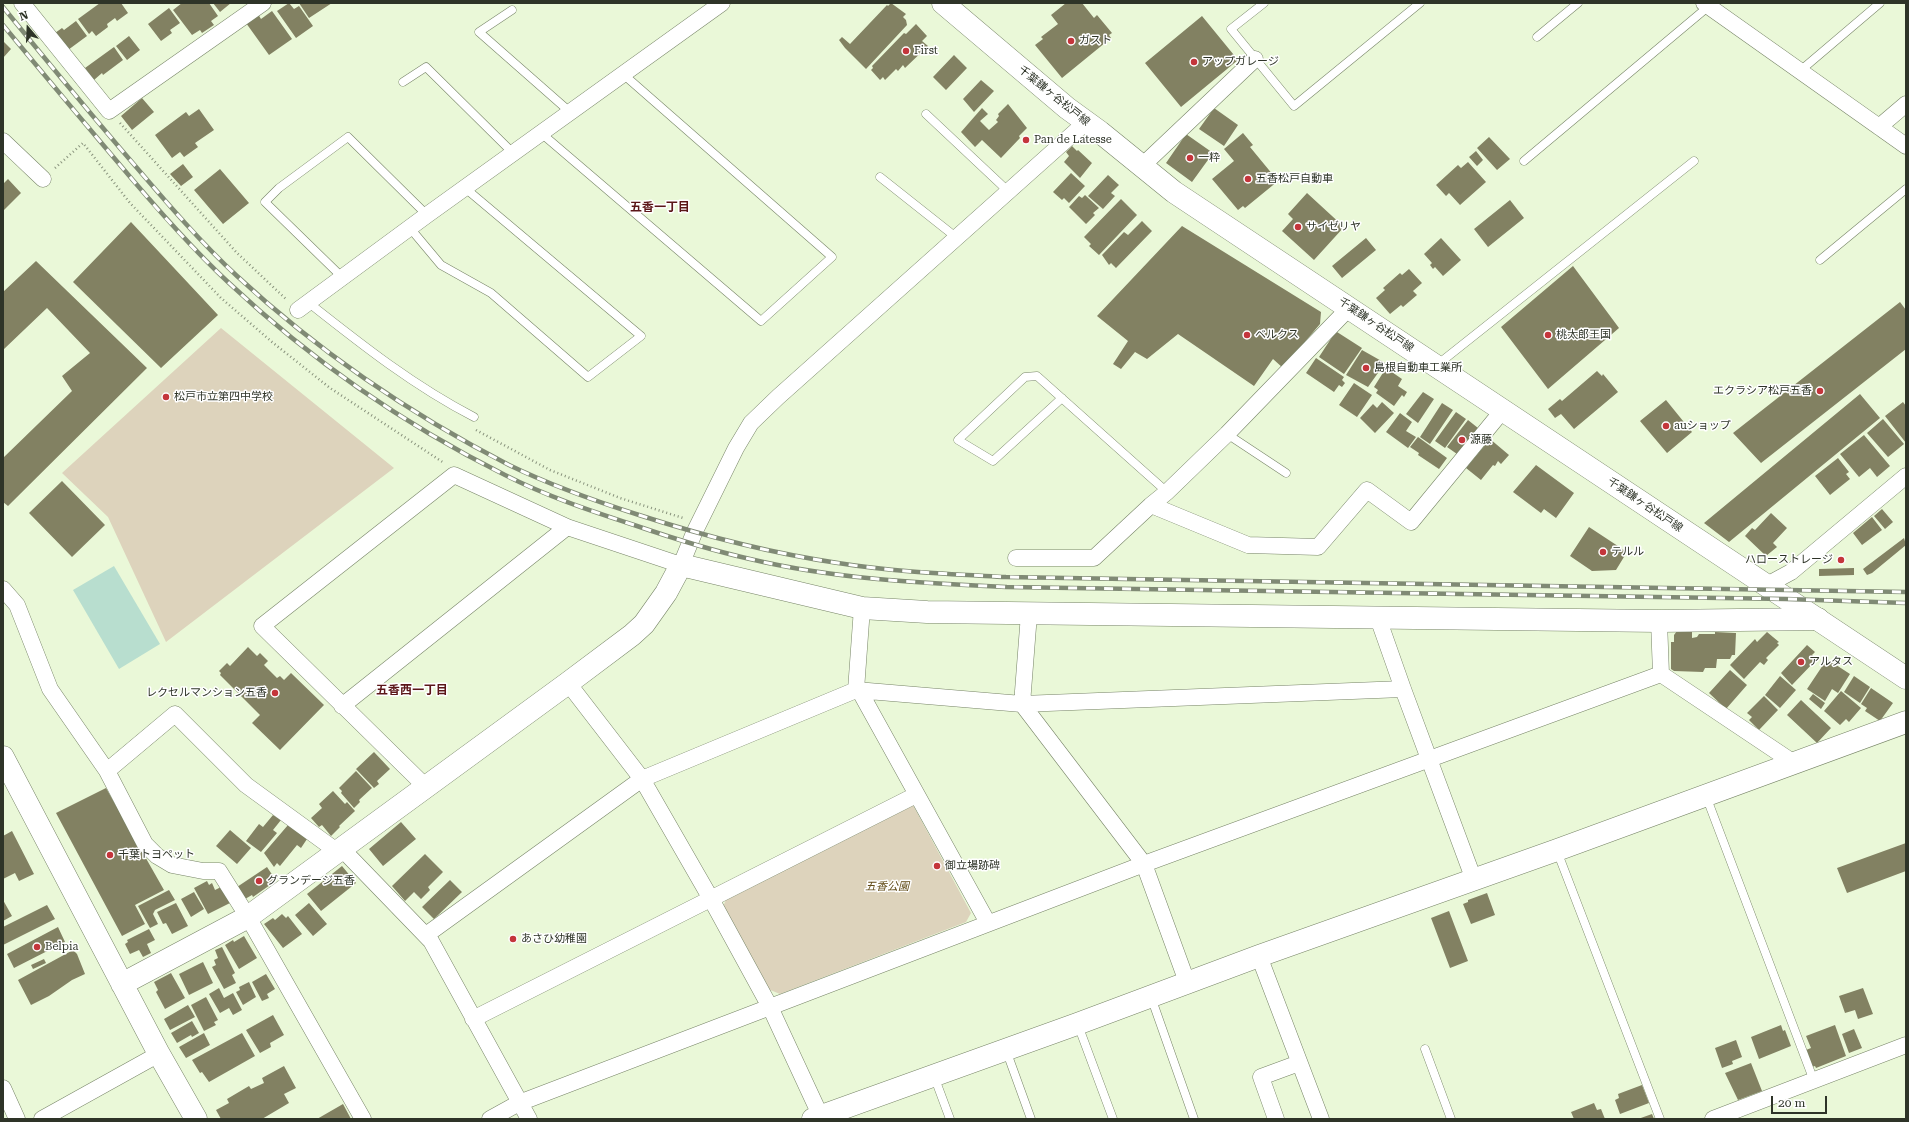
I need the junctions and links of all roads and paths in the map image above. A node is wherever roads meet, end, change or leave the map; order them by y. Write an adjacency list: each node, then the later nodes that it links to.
1 (22, 3): 8 (street)
2 (722, 3): 14 (street)
3 (943, 3): 19 (street, 千葉鎌ヶ谷松戸線)
4 (1264, 3): 12 (lane)
5 (1420, 3): 12 (lane)
6 (1578, 3): 11 (lane)
7 (1880, 3): 13 (lane)
8 (253, 6)
9 (1714, 6): 13 (street); 25 (lane)
10 (512, 10): 17 (lane)
11 (1537, 37)
12 (1255, 60): 27 (street)
13 (1800, 71): 20 (street)
14 (623, 74): 17 (street); 21 (lane)
15 (403, 82): 24 (lane)
16 (1906, 104): 20 (street)
17 (570, 112): 21 (street)
18 (926, 114): 32 (lane)
19 (1085, 123): 27 (street, 千葉鎌ヶ谷松戸線); 32 (street)
20 (1879, 127): 23 (street)
21 (541, 133): 24 (street)
22 (3, 142): 29 (street)
23 (1906, 146)
24 (513, 153): 30 (street)
25 (1524, 161)
26 (1694, 161): 40 (lane)
27 (1142, 166): 39 (street, 千葉鎌ヶ谷松戸線)
28 (880, 177): 35 (lane)
29 (43, 180): 46 (path)
30 (465, 188): 33 (street); 34 (lane)
31 (1906, 189): 36 (lane)
32 (1009, 192): 35 (street)
33 (427, 215): 34 (street); 37 (lane)
34 (410, 228): 37 (street)
35 (957, 238): 52 (street)
36 (1820, 260)
37 (343, 278): 38 (street)
38 (304, 307): 43 (lane)
39 (1349, 308): 40 (street, 千葉鎌ヶ谷松戸線); 44 (street)
40 (1436, 366): 42 (street, 千葉鎌ヶ谷松戸線)
41 (1062, 398): 41 (lane); 48 (lane)
42 (1503, 410): 49 (street); 53 (street, 千葉鎌ヶ谷松戸線)
43 (474, 417)
44 (1227, 434): 45 (lane); 48 (street)
45 (1286, 473)
46 (454, 475): 50 (street); 66 (street)
47 (1906, 476): 53 (street)
48 (1167, 492): 49 (street)
49 (1151, 505): 51 (street)
50 (567, 527): 52 (street); 66 (street)
51 (1016, 558)
52 (681, 565): 55 (street); 62 (street)
53 (1767, 585): 58 (street, 千葉鎌ヶ谷松戸線)
54 (3, 589): 71 (street)
55 (862, 608): 56 (street); 63 (street)
56 (1029, 614): 57 (street); 65 (street)
57 (1378, 618): 59 (street); 64 (street)
58 (1818, 619): 59 (street); 61 (street, 千葉鎌ヶ谷松戸線)
59 (1659, 621): 60 (street)
60 (1661, 674): 69 (street); 70 (street)
61 (1906, 678)
62 (568, 683): 72 (street); 73 (street)
63 (858, 690): 65 (street); 72 (street); 74 (street)
64 (1403, 690): 65 (street); 69 (street)
65 (1022, 704): 78 (street)
66 (342, 706): 73 (street)
67 (1906, 722): 70 (street)
68 (3, 757): 86 (street)
69 (1429, 759): 78 (street); 79 (street)
70 (1794, 763): 75 (street)
71 (107, 771): 76 (street); 81 (street)
72 (642, 779): 80 (street); 83 (street)
73 (426, 787): 76 (street)
74 (916, 795): 80 (street); 82 (street)
75 (1706, 795): 77 (street); 97 (lane)
76 (340, 850): 81 (street); 83 (street)
77 (1557, 850): 79 (street); 114 (lane)
78 (1144, 864): 82 (street); 85 (street)
79 (1474, 880): 84 (street)
80 (710, 899): 88 (street); 89 (street)
81 (248, 918): 86 (street); 104 (street)
82 (988, 923): 88 (street)
83 (426, 935): 89 (street)
84 (1259, 956): 85 (street); 95 (street)
85 (1187, 982): 87 (street)
86 (122, 984): 94 (street)
87 (1151, 996): 90 (street); 110 (lane)
88 (770, 1006): 99 (street); 100 (street)
89 (473, 1019): 99 (street)
90 (1078, 1024): 93 (street); 109 (lane)
91 (1906, 1045): 97 (street)
92 (1425, 1049): 113 (lane)
93 (1005, 1050): 96 (street); 108 (lane)
94 (159, 1054): 102 (street); 103 (street)
95 (1299, 1063): 111 (street); 112 (street)
96 (934, 1076): 100 (street); 107 (lane)
97 (1814, 1081): 115 (street)
98 (3, 1088): 101 (street)
99 (520, 1103): 105 (street); 106 (street)
100 (819, 1118)
101 (17, 1119)
102 (42, 1119)
103 (196, 1119)
104 (364, 1119)
105 (490, 1119)
106 (530, 1119)
107 (950, 1119)
108 (1031, 1119)
109 (1113, 1119)
110 (1194, 1119)
111 (1276, 1119)
112 (1321, 1119)
113 (1451, 1119)
114 (1660, 1119)
115 (1714, 1119)

